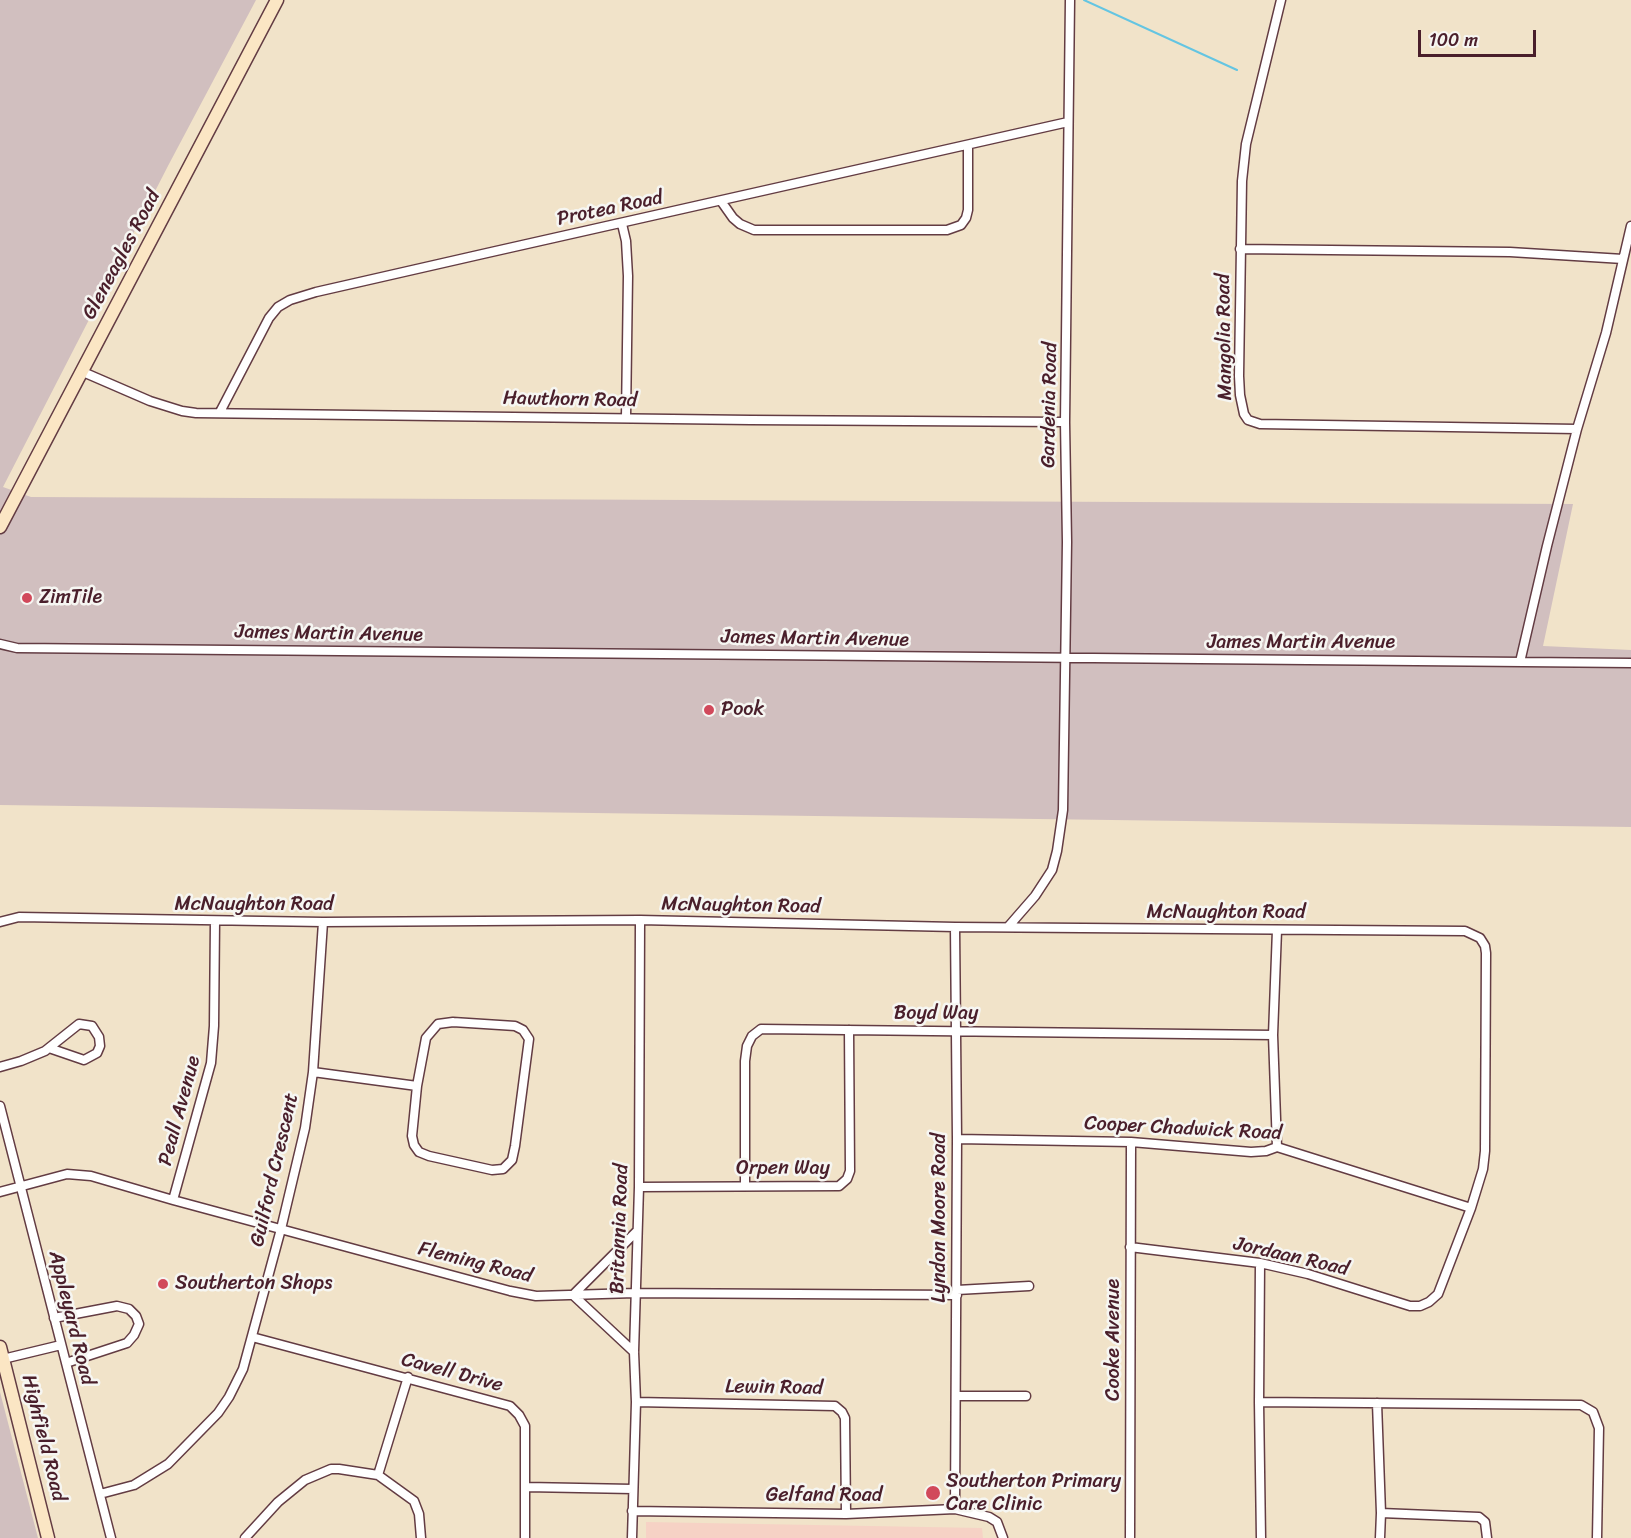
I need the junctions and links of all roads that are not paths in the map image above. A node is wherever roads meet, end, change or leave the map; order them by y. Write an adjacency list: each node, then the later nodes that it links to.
1 (277, 0): 11 (street, Gleneagles Road)
2 (1070, 0): 4 (street, Gardenia Road)
3 (1281, 0): 9 (street, Mangolia Road)
4 (1068, 122): 5 (street, Protea Road); 14 (street, Gardenia Road)
5 (968, 145): 6 (street, Protea Road); 6 (street)
6 (721, 201): 7 (street, Protea Road)
7 (622, 224): 12 (street, Protea Road); 13 (street)
8 (1631, 226): 10 (street)
9 (1240, 249): 10 (street); 15 (street, Mangolia Road)
10 (1623, 259): 15 (street)
11 (83, 372): 12 (street, Hawthorn Road); 16 (street, Gleneagles Road)
12 (220, 412): 13 (street, Hawthorn Road)
13 (626, 417): 14 (street, Hawthorn Road)
14 (1065, 422): 18 (street, Gardenia Road)
15 (1577, 429): 19 (street)
16 (0, 527)
17 (0, 644): 18 (street, James Martin Avenue)
18 (1065, 658): 19 (street, James Martin Avenue); 26 (street, Gardenia Road)
19 (1520, 662): 20 (street, James Martin Avenue)
20 (1631, 663)
21 (640, 920): 24 (street, McNaughton Road); 25 (street, McNaughton Road); 41 (street, Britannia Road)
22 (215, 921): 23 (street, McNaughton Road); 24 (street, McNaughton Road); 43 (street, Peall Avenue)
23 (0, 922)
24 (323, 922): 33 (street, Guilford Crescent)
25 (955, 927): 26 (street, McNaughton Road); 29 (street, Lyndon Moore Road)
26 (1008, 927): 27 (street, McNaughton Road)
27 (1277, 930): 30 (street); 44 (street, McNaughton Road)
28 (849, 1030): 29 (street, Boyd Way); 40 (street, Boyd Way); 40 (street, Orpen Way)
29 (955, 1031): 30 (street, Boyd Way); 36 (street, Lyndon Moore Road)
30 (1273, 1035): 38 (street)
31 (49, 1048): 31 (street); 32 (street)
32 (0, 1066)
33 (313, 1072): 34 (street); 45 (street, Guilford Crescent)
34 (417, 1086): 34 (street)
35 (0, 1106): 39 (street, Appleyard Road)
36 (957, 1139): 37 (street, Cooper Chadwick Road); 50 (street, Lyndon Moore Road)
37 (1131, 1142): 38 (street, Cooper Chadwick Road); 47 (street, Cooke Avenue)
38 (1276, 1147): 44 (street, Cooper Chadwick Road)
39 (20, 1185): 42 (street, Fleming Road); 43 (street, Fleming Road); 53 (street, Appleyard Road)
40 (745, 1185): 41 (street, Orpen Way)
41 (639, 1187): 46 (street, Britannia Road)
42 (0, 1192)
43 (173, 1200): 45 (street, Fleming Road)
44 (1471, 1208): 48 (street, Jordaan Road)
45 (281, 1228): 52 (street, Fleming Road); 54 (street, Guilford Crescent)
46 (637, 1231): 51 (street, Britannia Road); 52 (street)
47 (1130, 1247): 48 (street, Jordaan Road); 80 (street, Cooke Avenue)
48 (1260, 1263): 63 (street)
49 (1029, 1286): 50 (street, Fleming Road)
50 (957, 1292): 51 (street, Fleming Road); 60 (street, Lyndon Moore Road)
51 (635, 1293): 52 (street, Fleming Road); 56 (street, Britannia Road)
52 (573, 1295): 56 (street)
53 (54, 1318): 55 (street, Appleyard Road); 58 (street)
54 (252, 1336): 59 (street, Cavell Drive); 68 (street, Guilford Crescent)
55 (62, 1345): 57 (street); 58 (street, Appleyard Road)
56 (634, 1352): 62 (street, Britannia Road)
57 (2, 1353): 73 (street, Highfield Road)
58 (66, 1363): 68 (street, Appleyard Road)
59 (408, 1377): 65 (street); 66 (street, Cavell Drive)
60 (956, 1396): 61 (street); 69 (street, Lyndon Moore Road)
61 (1026, 1396)
62 (636, 1402): 67 (street, Britannia Road); 72 (street, Lewin Road)
63 (1259, 1402): 64 (street); 81 (street)
64 (1377, 1403): 71 (street); 84 (street)
65 (378, 1475): 75 (street); 76 (street)
66 (526, 1487): 67 (street); 77 (street, Cavell Drive)
67 (633, 1489): 70 (street, Britannia Road)
68 (100, 1494): 74 (street, Appleyard Road)
69 (955, 1509): 72 (street, Gelfand Road); 79 (street, Gelfand Road)
70 (632, 1511): 72 (street, Gelfand Road); 78 (street, Britannia Road)
71 (1381, 1513): 82 (street); 83 (street)
72 (846, 1514)
73 (48, 1538)
74 (111, 1538)
75 (245, 1538)
76 (421, 1538)
77 (525, 1538)
78 (632, 1538)
79 (1003, 1538)
80 (1130, 1538)
81 (1261, 1538)
82 (1380, 1538)
83 (1487, 1538)
84 (1597, 1538)

